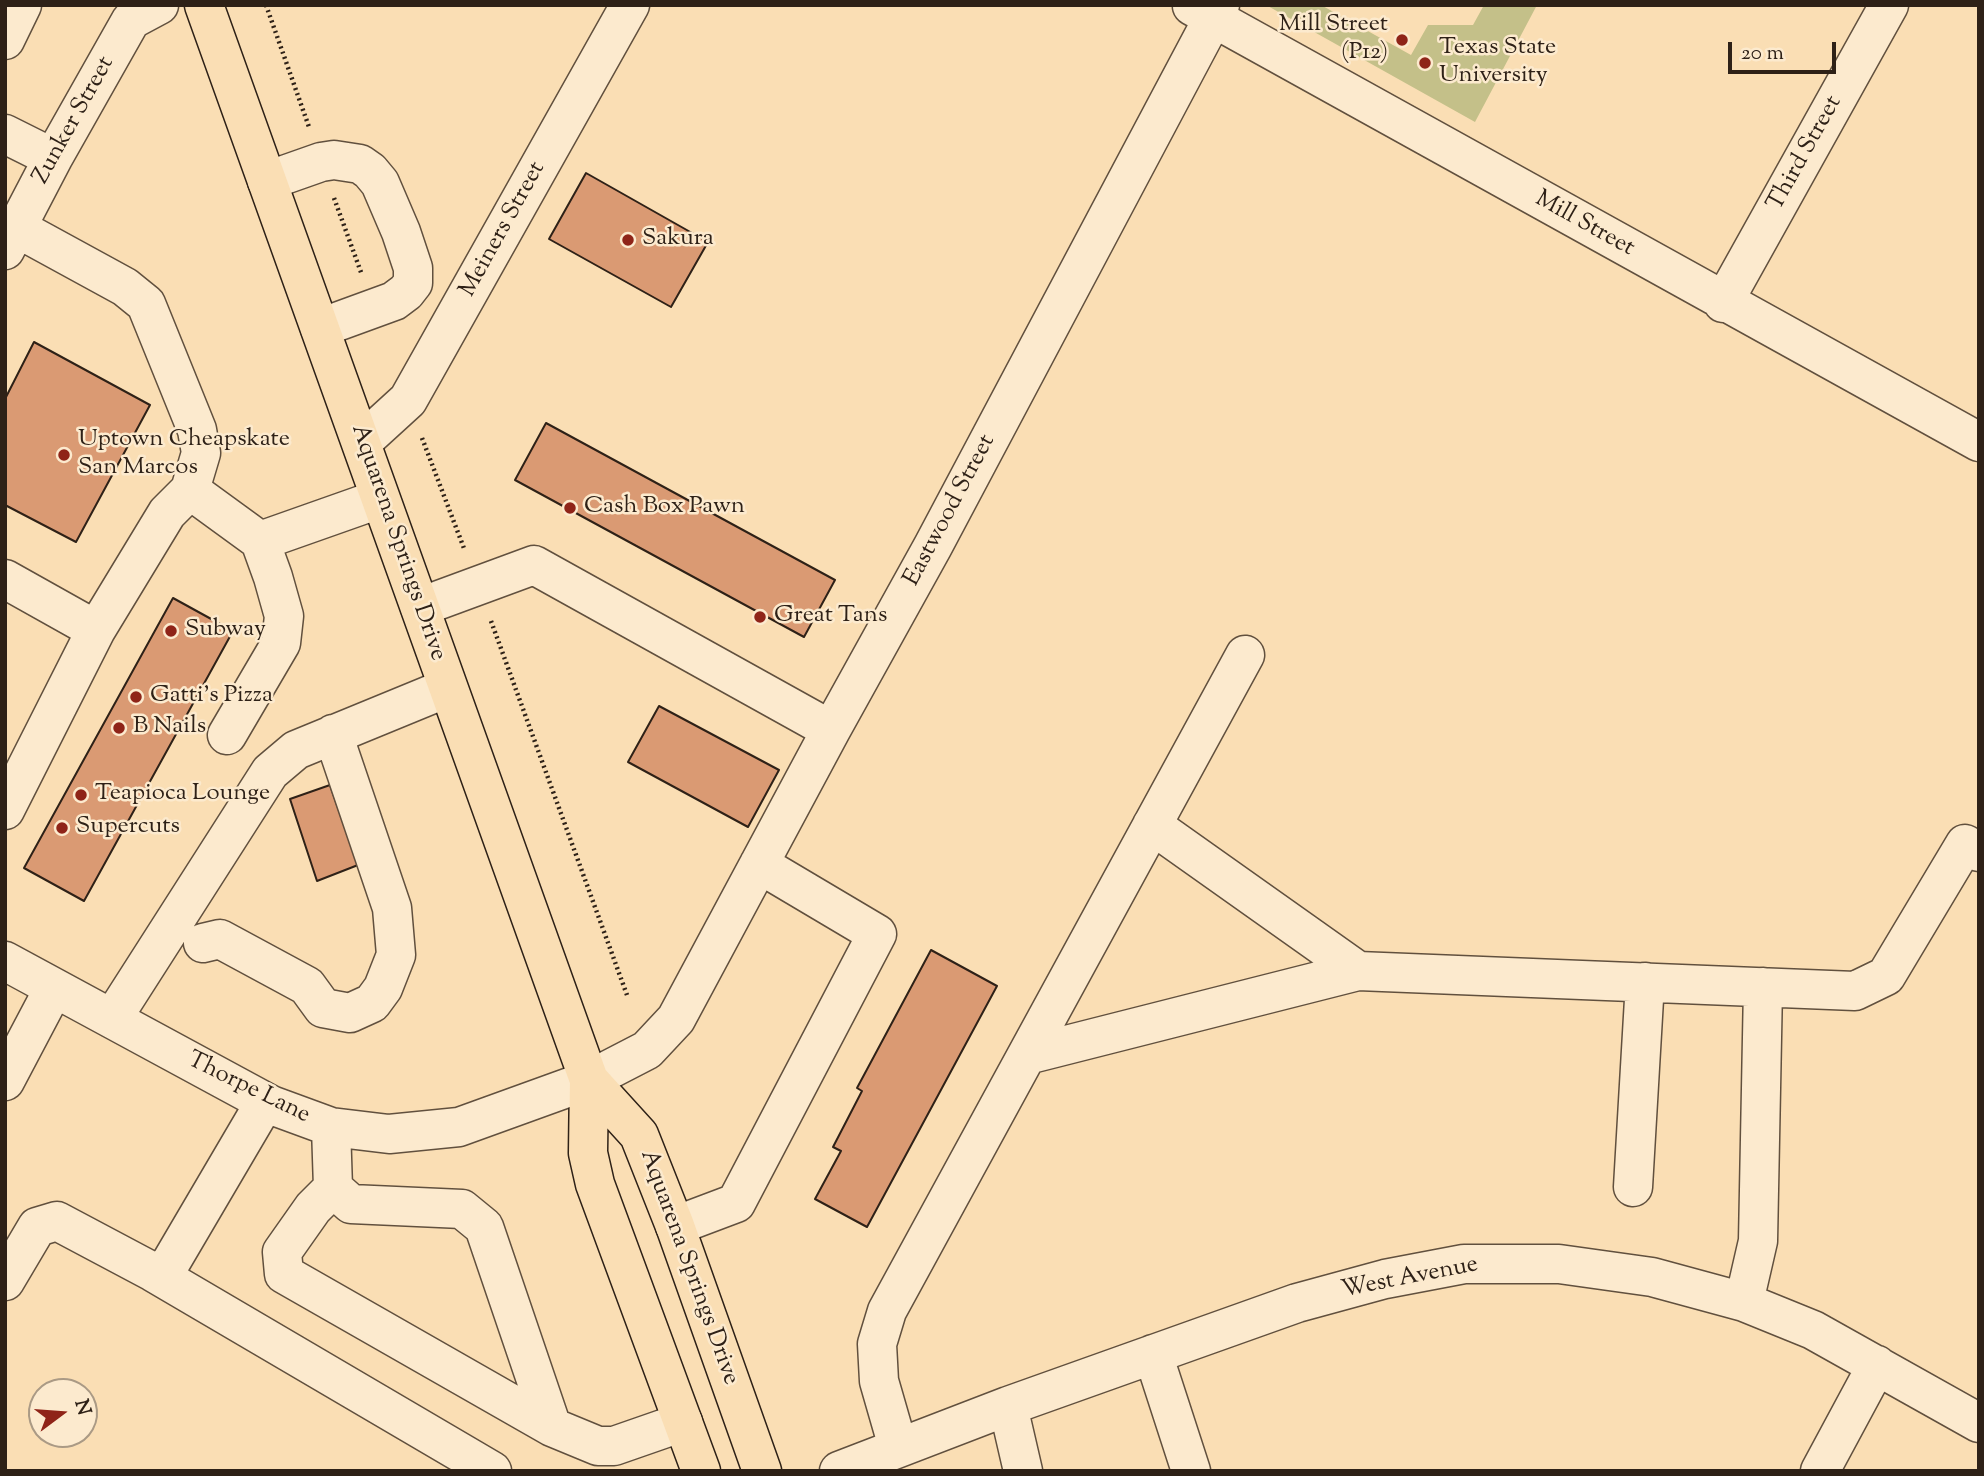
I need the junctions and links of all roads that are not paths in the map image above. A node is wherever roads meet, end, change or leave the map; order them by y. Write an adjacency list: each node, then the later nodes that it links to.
1 (22, 5): 7 (street)
2 (159, 5): 9 (street, Zunker Street)
3 (204, 5): 10 (main road, Aquarena Springs Drive)
4 (630, 5): 13 (street, Meiners Street)
5 (1889, 5): 14 (street, Third Street)
6 (1208, 9): 14 (street, Mill Street); 26 (street, Eastwood Street)
7 (5, 40)
8 (5, 134): 9 (street)
9 (53, 158): 11 (street, Zunker Street)
10 (267, 181): 12 (street); 15 (main road, Aquarena Springs Drive)
11 (11, 239): 18 (street)
12 (413, 283): 13 (street); 15 (street)
13 (465, 299): 16 (street, Meiners Street)
14 (1723, 303): 17 (street, Mill Street)
15 (320, 328): 16 (main road, Aquarena Springs Drive)
16 (362, 442): 19 (main road, Aquarena Springs Drive)
17 (1979, 442)
18 (190, 490): 20 (street); 23 (street)
19 (379, 499): 20 (street); 22 (main road, Aquarena Springs Drive)
20 (260, 541): 28 (street)
21 (5, 579): 23 (street)
22 (420, 607): 25 (main road, Aquarena Springs Drive); 26 (street)
23 (96, 630): 29 (street)
24 (1245, 655): 30 (street)
25 (447, 688): 27 (street); 41 (main road, Aquarena Springs Drive)
26 (831, 730): 32 (street, Eastwood Street)
27 (333, 734): 33 (street); 33 (street)
28 (227, 735)
29 (5, 810)
30 (1152, 825): 35 (street); 40 (street)
31 (1979, 852): 37 (street)
32 (759, 864): 41 (street, Eastwood Street); 47 (street)
33 (188, 935): 39 (street)
34 (5, 961): 38 (street, Thorpe Lane)
35 (1357, 971): 36 (street); 40 (street)
36 (1645, 982): 37 (street); 45 (street)
37 (1763, 987): 50 (street)
38 (54, 988): 39 (street, Thorpe Lane); 42 (street)
39 (112, 1019): 43 (street, Thorpe Lane)
40 (1027, 1055): 57 (street)
41 (589, 1080): 44 (street, Thorpe Lane); 47 (main road, Aquarena Springs Drive); 54 (main road, Aquarena Springs Drive)
42 (5, 1082)
43 (265, 1102): 44 (street, Thorpe Lane); 48 (street)
44 (331, 1128): 46 (street)
45 (1633, 1187)
46 (333, 1188): 56 (street); 56 (street)
47 (675, 1226): 60 (main road, Aquarena Springs Drive)
48 (153, 1272): 49 (street); 58 (street)
49 (5, 1280)
50 (1744, 1302): 51 (street, West Avenue); 52 (street, West Avenue)
51 (1153, 1354): 53 (street, West Avenue); 63 (street)
52 (1877, 1365): 55 (street, West Avenue); 64 (street)
53 (1009, 1406): 57 (street, West Avenue); 62 (street)
54 (683, 1422): 56 (street); 59 (main road, Aquarena Springs Drive)
55 (1979, 1423)
56 (552, 1427)
57 (898, 1447): 61 (street, West Avenue)
58 (492, 1471)
59 (701, 1471)
60 (762, 1471)
61 (839, 1471)
62 (1023, 1471)
63 (1191, 1471)
64 (1820, 1471)

